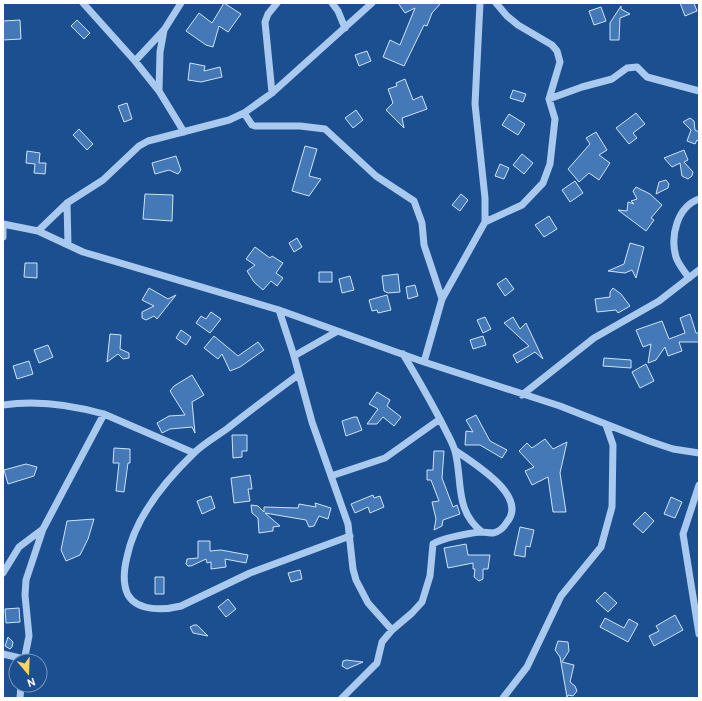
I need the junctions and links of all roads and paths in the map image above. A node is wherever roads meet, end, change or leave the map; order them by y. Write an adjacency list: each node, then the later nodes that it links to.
1 (83, 3): 10 (street)
2 (181, 3): 9 (street)
3 (277, 3): 13 (street)
4 (332, 3): 8 (street)
5 (372, 3): 8 (street)
6 (480, 3): 19 (street)
7 (496, 3): 14 (street)
8 (345, 28): 13 (street)
9 (164, 30): 10 (street); 11 (street)
10 (135, 60): 11 (street)
11 (159, 91): 16 (street)
12 (699, 91): 14 (street)
13 (272, 93): 15 (street)
14 (549, 99): 19 (street)
15 (244, 113): 16 (street); 26 (street)
16 (184, 132): 18 (street)
17 (699, 199): 25 (street)
18 (67, 203): 21 (street); 23 (street)
19 (485, 222): 26 (street)
20 (3, 225): 21 (street); 22 (street)
21 (38, 231): 23 (street)
22 (3, 237)
23 (68, 245): 27 (street)
24 (699, 270): 25 (street)
25 (689, 278): 33 (street)
26 (442, 299): 31 (street)
27 (279, 310): 28 (street); 30 (street)
28 (336, 332): 29 (street); 30 (street)
29 (403, 354): 31 (street); 36 (street)
30 (294, 356): 32 (street)
31 (424, 362): 33 (street)
32 (298, 375): 39 (street); 41 (street)
33 (522, 395): 37 (street)
34 (3, 405): 35 (street)
35 (104, 414): 39 (street); 43 (street)
36 (440, 419): 38 (street); 41 (street)
37 (606, 425): 40 (street); 51 (street)
38 (455, 450): 44 (street); 44 (street)
39 (194, 453): 45 (street)
40 (699, 453)
41 (330, 476): 45 (street)
42 (699, 485): 48 (street)
43 (44, 529): 46 (street); 49 (street)
44 (482, 532): 47 (street)
45 (350, 536): 47 (street)
46 (3, 573)
47 (392, 630): 50 (street)
48 (699, 634)
49 (25, 653)
50 (342, 698)
51 (503, 698)

